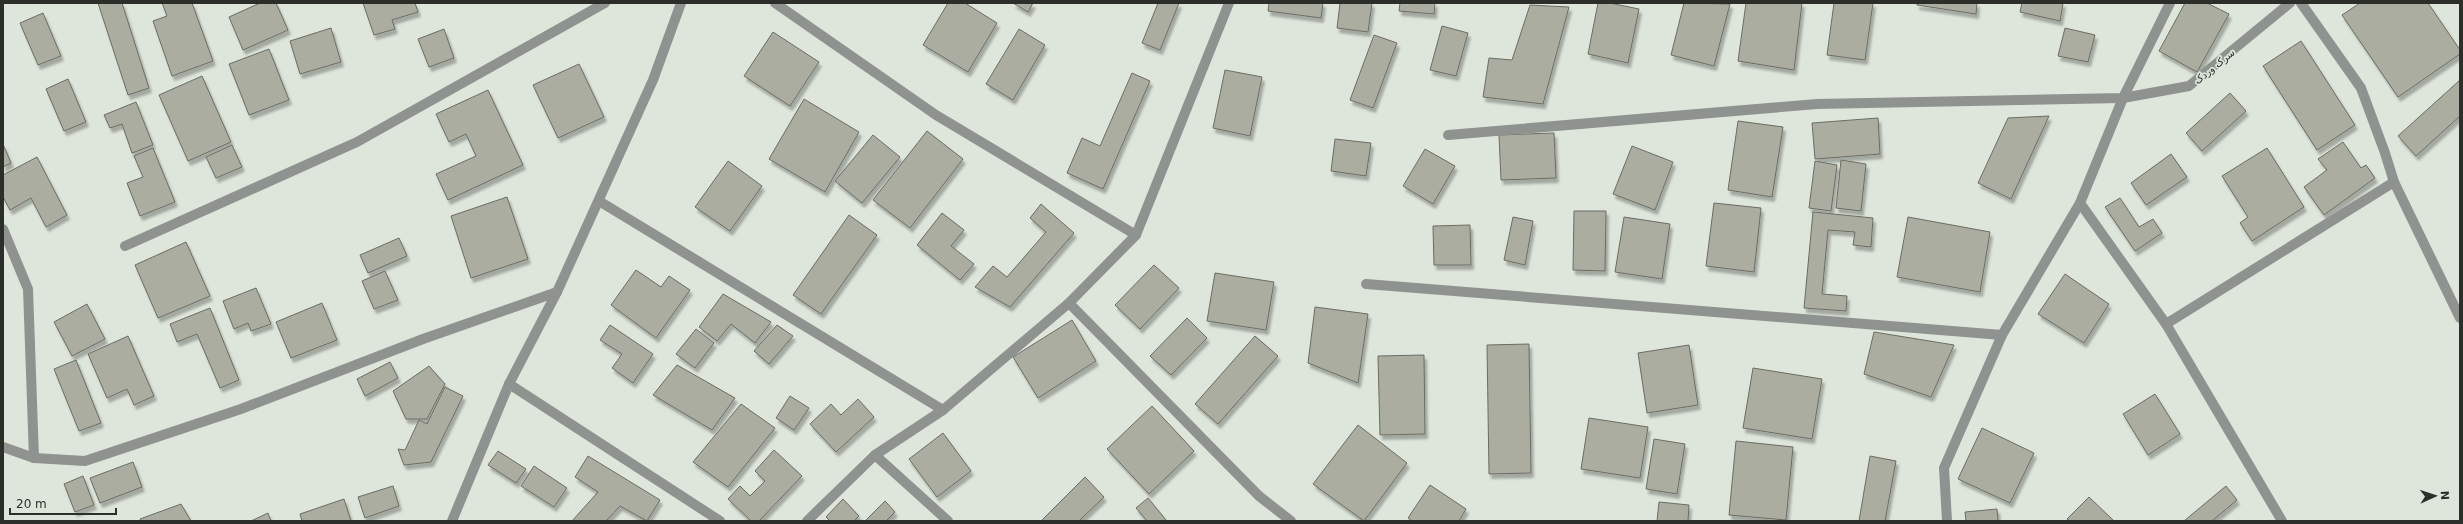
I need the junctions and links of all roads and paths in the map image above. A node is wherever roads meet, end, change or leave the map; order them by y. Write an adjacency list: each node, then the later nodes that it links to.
1 (606, 3): 15 (street)
2 (681, 3): 11 (street)
3 (775, 3): 14 (street)
4 (1229, 3): 14 (street)
5 (2170, 3): 8 (street)
6 (2290, 3): 8 (street, سرک وردک)
7 (2301, 3): 10 (street)
8 (2123, 98): 9 (street, سرک وردک); 12 (street)
9 (1448, 135)
10 (2394, 182): 19 (street); 20 (street)
11 (599, 201): 17 (street); 23 (street)
12 (2080, 203): 20 (street); 21 (street)
13 (3, 229): 26 (street)
14 (1136, 235): 18 (street)
15 (125, 246)
16 (1366, 284): 21 (street)
17 (556, 292): 22 (street); 26 (street)
18 (1069, 303): 23 (street); 31 (street)
19 (2460, 318)
20 (2166, 324): 33 (street)
21 (2002, 335): 32 (street)
22 (509, 384): 27 (street); 28 (street)
23 (943, 410): 25 (street)
24 (3, 447): 26 (street)
25 (875, 455): 29 (street); 30 (street)
26 (34, 458)
27 (452, 521)
28 (720, 521)
29 (807, 521)
30 (948, 521)
31 (1291, 521)
32 (1947, 521)
33 (2282, 521)

